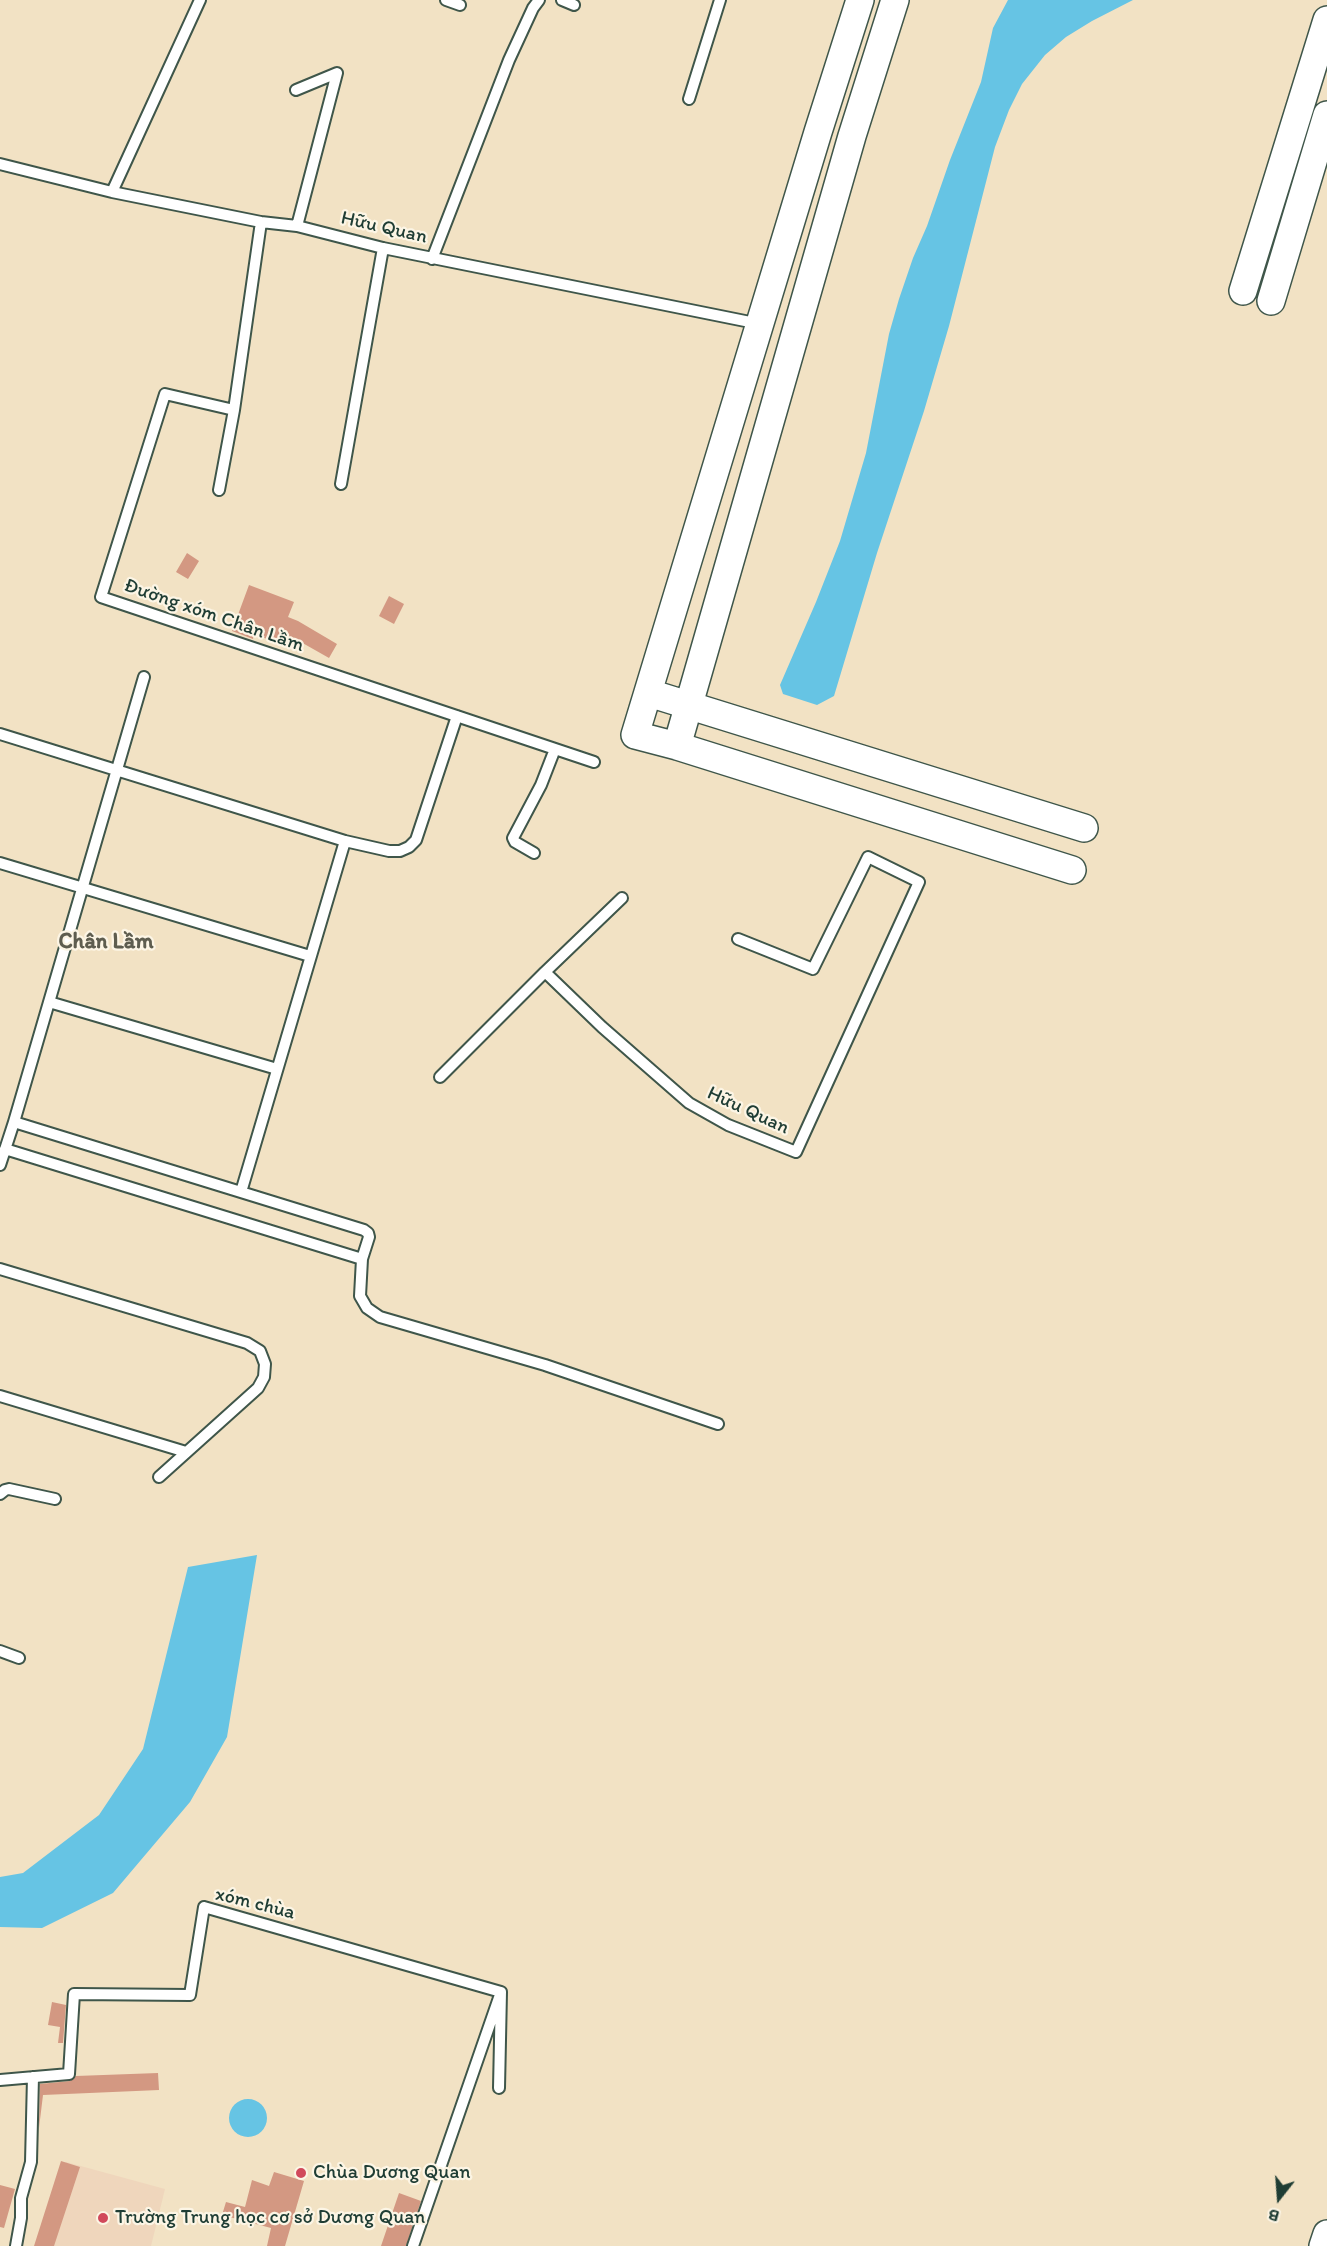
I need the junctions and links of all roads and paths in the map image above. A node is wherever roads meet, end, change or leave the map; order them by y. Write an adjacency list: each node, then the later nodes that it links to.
1 (200, 0): 15 (lane)
2 (446, 0): 8 (lane)
3 (539, 0): 19 (lane)
4 (562, 0): 9 (lane)
5 (720, 0): 12 (lane)
6 (860, 0): 24 (street)
7 (895, 0): 30 (street)
8 (460, 5)
9 (574, 5)
10 (1327, 20): 20 (street)
11 (296, 90): 17 (lane)
12 (689, 99)
13 (1327, 115): 21 (street)
14 (0, 164): 15 (lane, Hữu Quan)
15 (112, 192): 16 (lane, Hữu Quan)
16 (261, 222): 17 (lane, Hữu Quan); 25 (lane)
17 (297, 226): 18 (lane, Hữu Quan)
18 (383, 248): 19 (lane, Hữu Quan); 26 (lane)
19 (432, 259): 24 (lane, Hữu Quan)
20 (1251, 260): 21 (street); 22 (street)
21 (1280, 270): 23 (street)
22 (1243, 291)
23 (1271, 301)
24 (760, 324): 29 (street)
25 (234, 410): 27 (lane); 31 (lane, Đường xóm Chân Lầm)
26 (341, 484)
27 (219, 490)
28 (144, 677): 36 (lane)
29 (648, 693): 30 (street); 33 (street)
30 (689, 706): 33 (street); 37 (street)
31 (457, 716): 34 (lane, Đường xóm Chân Lầm); 38 (lane)
32 (0, 734): 36 (lane)
33 (677, 746): 41 (street)
34 (555, 749): 35 (lane, Đường xóm Chân Lầm); 39 (lane)
35 (594, 762)
36 (117, 770): 38 (lane); 42 (lane)
37 (1084, 828)
38 (345, 841): 45 (lane)
39 (534, 853)
40 (0, 863): 42 (lane)
41 (1072, 870)
42 (82, 888): 45 (lane); 47 (lane)
43 (622, 898): 46 (lane)
44 (738, 939): 46 (lane, Hữu Quan)
45 (310, 956): 48 (lane)
46 (545, 972): 49 (lane)
47 (49, 1002): 48 (lane); 50 (lane)
48 (277, 1069): 53 (lane)
49 (440, 1077)
50 (14, 1122): 51 (lane); 53 (lane)
51 (5, 1149): 52 (lane); 54 (lane)
52 (0, 1165)
53 (241, 1192): 54 (lane)
54 (362, 1259): 57 (lane)
55 (0, 1269): 58 (lane)
56 (0, 1396): 58 (lane)
57 (718, 1424)
58 (186, 1452): 59 (lane)
59 (159, 1477)
60 (0, 1494): 61 (lane)
61 (55, 1499)
62 (0, 1651): 63 (lane)
63 (19, 1658)
64 (501, 1992): 65 (lane, xóm chùa); 67 (lane); 70 (lane)
65 (33, 2077): 66 (lane, xóm chùa); 69 (lane)
66 (0, 2080)
67 (499, 2088)
68 (1327, 2234): 71 (street)
69 (16, 2246)
70 (413, 2246)
71 (1323, 2246)

